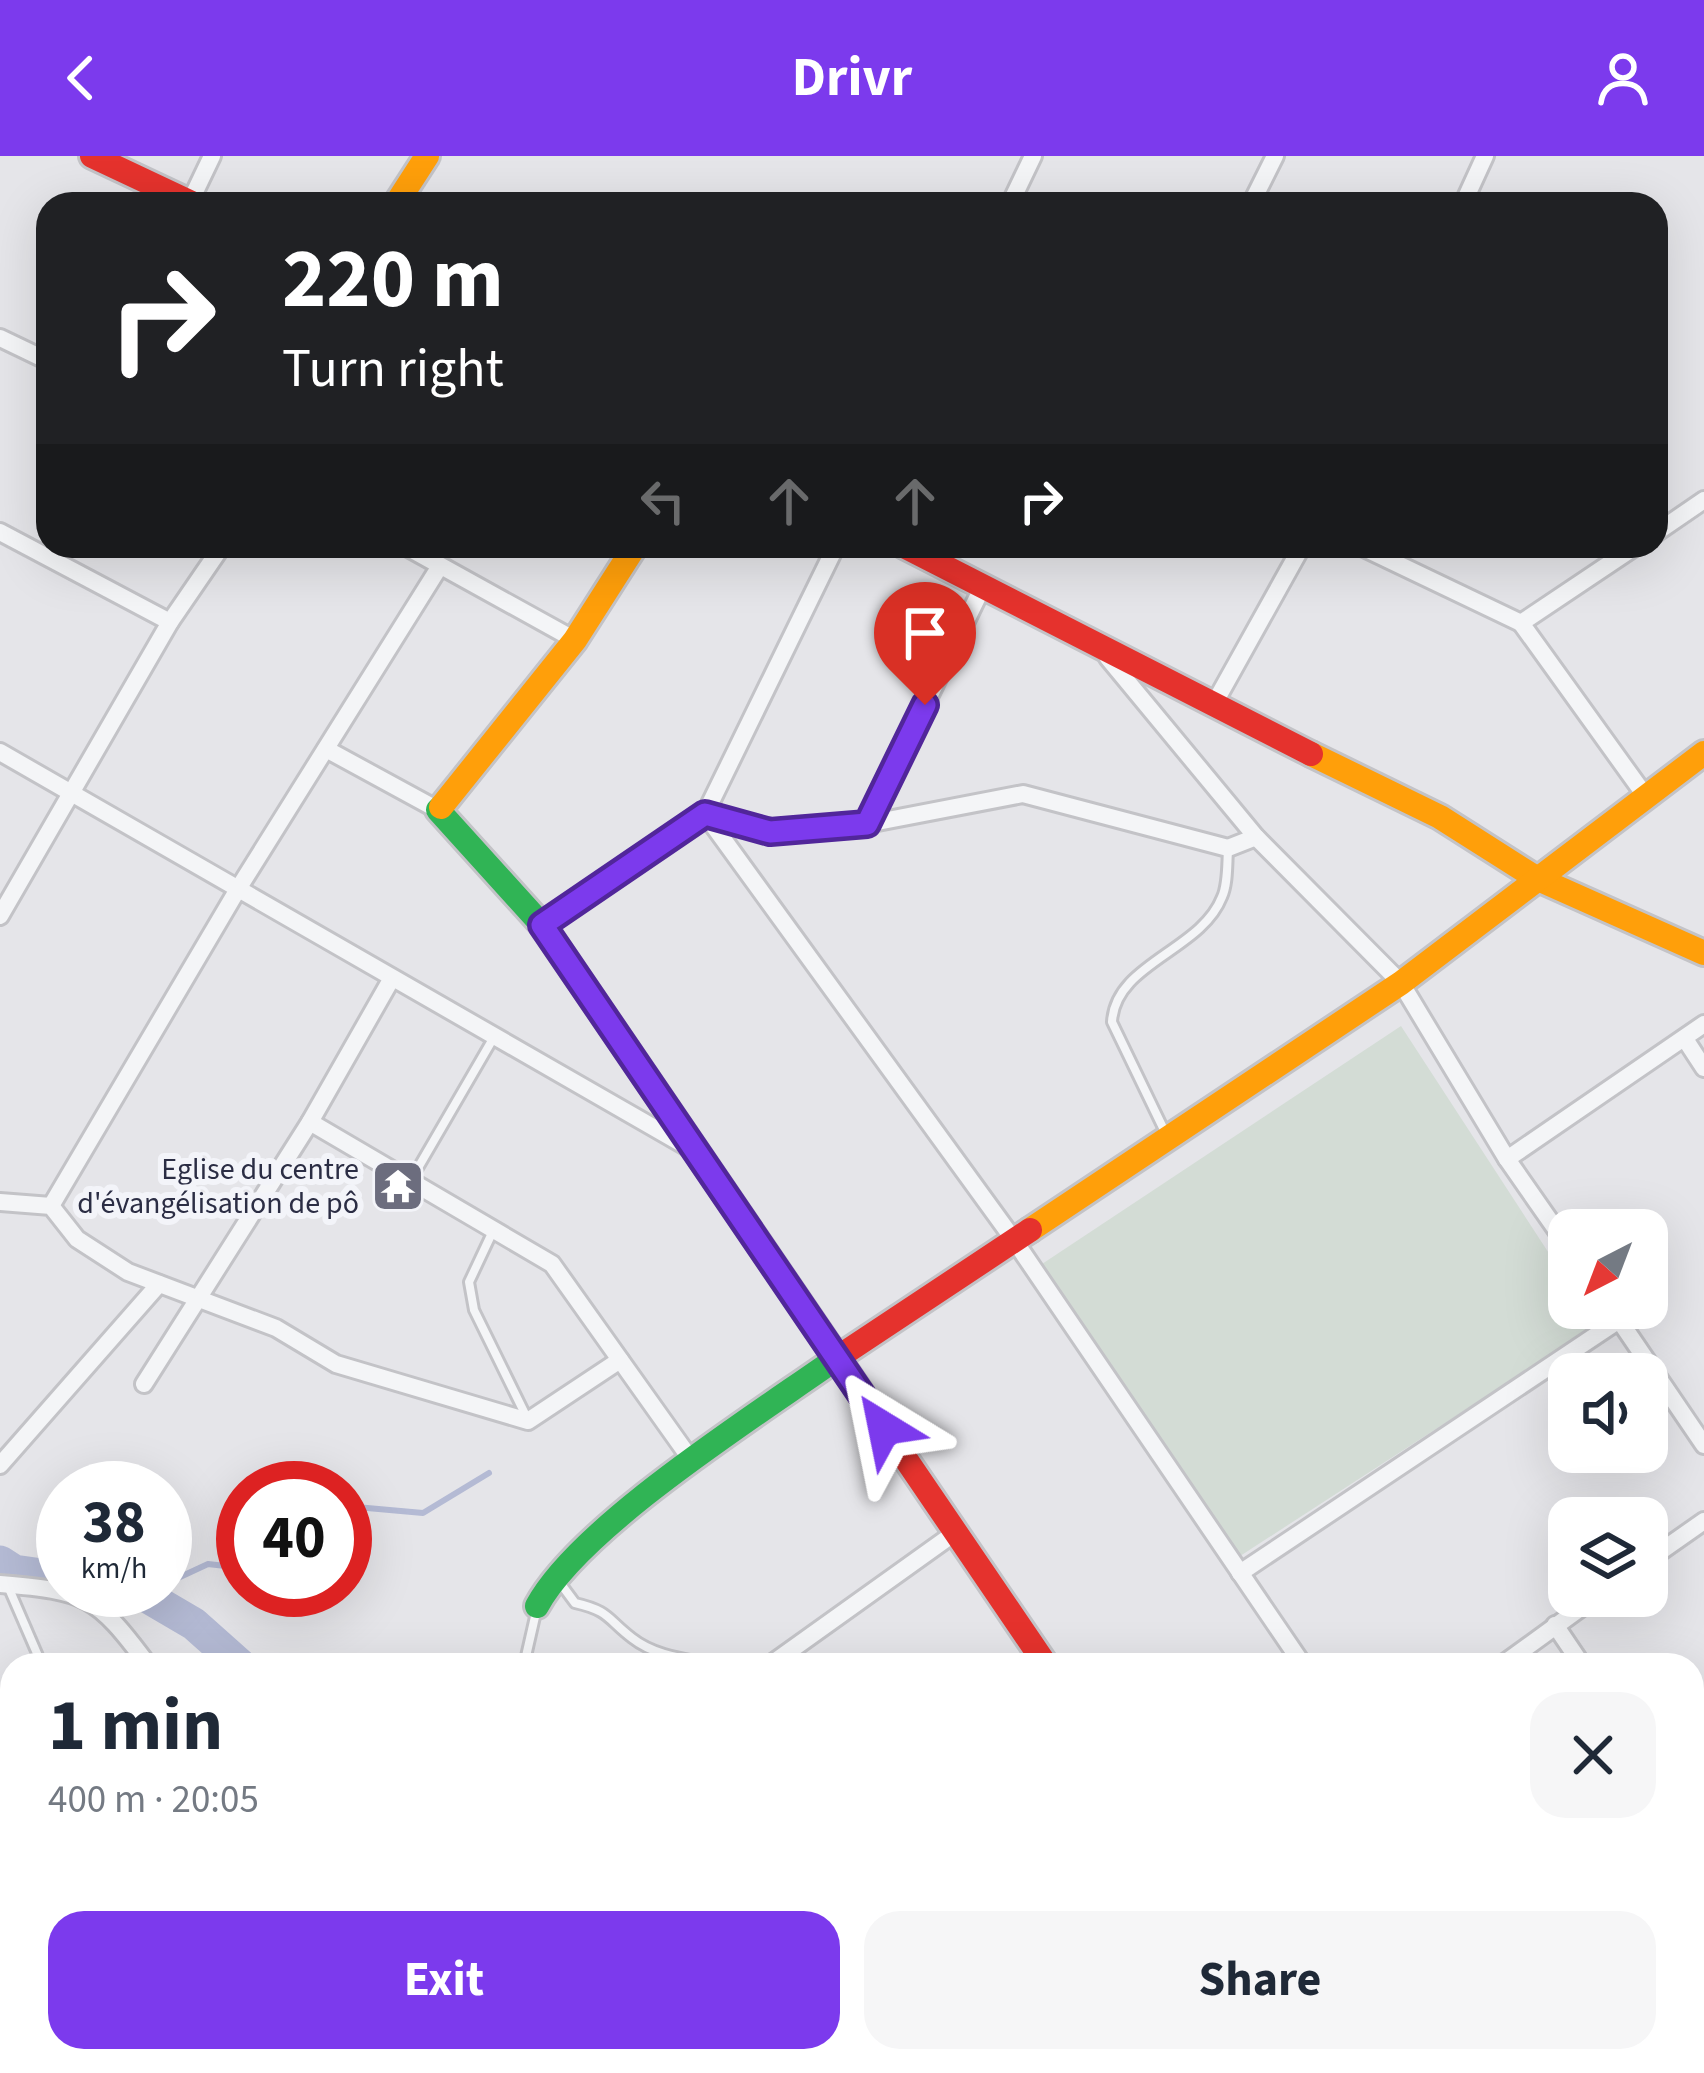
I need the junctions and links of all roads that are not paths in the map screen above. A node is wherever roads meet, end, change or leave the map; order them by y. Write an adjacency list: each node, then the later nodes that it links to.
1 (92, 156): 7 (street)
2 (212, 156): 8 (street)
3 (427, 156): 9 (street)
4 (1033, 156): 10 (street)
5 (1275, 156): 11 (street)
6 (1485, 156): 12 (street)
7 (169, 192)
8 (197, 192)
9 (404, 192)
10 (1016, 192)
11 (1257, 192)
12 (1468, 192)
13 (0, 338): 14 (street)
14 (36, 356)
15 (1704, 500): 16 (street)
16 (1668, 524)
17 (0, 532): 18 (street)
18 (36, 551)
19 (49, 558): 30 (street)
20 (214, 558): 30 (street)
21 (426, 558): 28 (street)
22 (627, 558): 32 (street)
23 (830, 558): 41 (street)
24 (928, 558): 29 (street)
25 (1295, 558): 34 (street)
26 (1386, 558): 31 (street)
27 (1618, 558): 31 (street)
28 (440, 566): 32 (street); 35 (street)
29 (983, 586): 33 (street); 42 (street)
30 (170, 622): 38 (street)
31 (1522, 622): 39 (street)
32 (575, 640): 40 (street)
33 (1104, 652): 34 (street); 43 (street)
34 (1214, 704): 45 (street)
35 (326, 748): 40 (street); 46 (street)
36 (0, 752): 38 (street)
37 (1704, 753): 39 (street)
38 (71, 793): 46 (street); 47 (street)
39 (1644, 794): 45 (street)
40 (438, 810): 48 (street)
41 (705, 814): 42 (street); 48 (street); 65 (street)
42 (867, 824): 44 (street)
43 (1256, 838): 44 (street); 51 (street)
44 (1228, 848): 57 (lane)
45 (1536, 878): 49 (street); 51 (street)
46 (238, 889): 50 (street); 62 (street)
47 (0, 916)
48 (542, 925): 58 (street)
49 (1704, 953)
50 (392, 979): 53 (street); 56 (street)
51 (1401, 983): 57 (street); 59 (street)
52 (1704, 1024): 54 (street)
53 (494, 1037): 58 (street); 60 (lane)
54 (1685, 1039): 55 (street); 59 (street)
55 (1704, 1068)
56 (310, 1122): 60 (street); 67 (street)
57 (1168, 1138): 65 (street)
58 (697, 1152): 70 (street)
59 (1507, 1160): 63 (street)
60 (410, 1181): 64 (street)
61 (0, 1202): 62 (street)
62 (51, 1206): 66 (street)
63 (1548, 1218)
64 (493, 1230): 71 (street); 73 (lane)
65 (1014, 1240): 70 (street); 80 (street)
66 (159, 1284): 67 (street); 76 (street)
67 (198, 1299): 72 (street); 73 (street)
68 (1593, 1329): 80 (street)
69 (1625, 1329): 74 (street)
70 (837, 1358): 75 (street); 78 (street)
71 (620, 1360): 73 (street); 75 (street)
72 (144, 1384)
73 (528, 1421)
74 (1704, 1444)
75 (692, 1461): 81 (street)
76 (0, 1465)
77 (1704, 1521): 79 (street)
78 (956, 1532): 90 (street); 91 (street)
79 (1668, 1546)
80 (1240, 1573): 92 (street)
81 (554, 1574): 83 (street); 89 (lane)
82 (3, 1584): 86 (lane); 87 (street)
83 (537, 1606): 88 (lane)
84 (1567, 1617): 85 (street)
85 (1556, 1625): 93 (street); 94 (street)
86 (36, 1653)
87 (139, 1653)
88 (527, 1653)
89 (659, 1653)
90 (787, 1653)
91 (1038, 1653)
92 (1295, 1653)
93 (1518, 1653)
94 (1574, 1653)
95 (0, 2042): 96 (lane)
96 (0, 2053)

